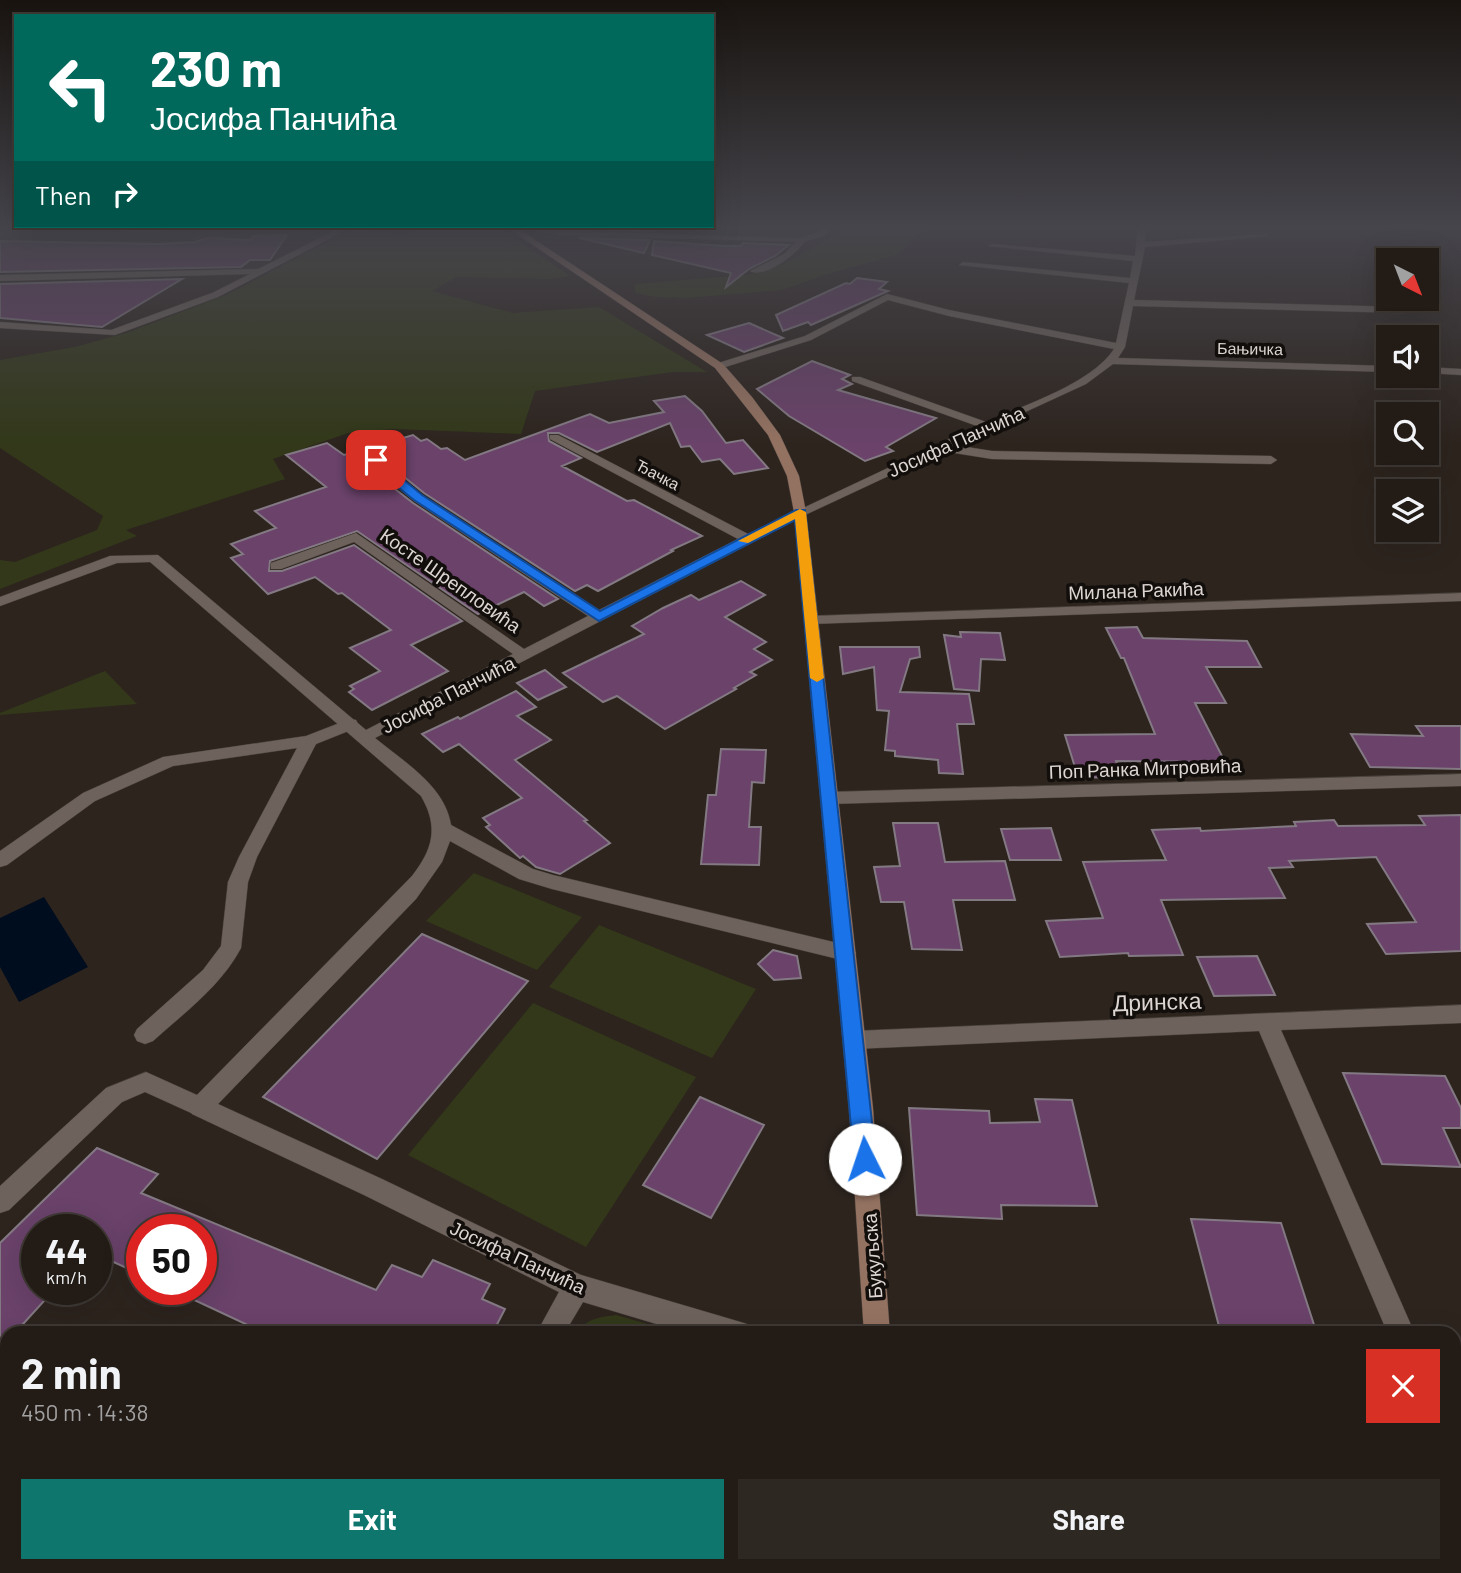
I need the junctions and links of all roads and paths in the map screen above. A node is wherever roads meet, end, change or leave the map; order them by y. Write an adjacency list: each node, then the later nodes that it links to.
1 (206, 298): 8 (street)
2 (618, 298): 11 (main road, Букуљска)
3 (884, 298): 11 (street)
4 (892, 298): 9 (street)
5 (1130, 298): 6 (street, Јосифа Панчића)
6 (1129, 303): 7 (street); 9 (street, Јосифа Панчића)
7 (1376, 309)
8 (0, 325)
9 (1120, 347): 10 (street, Јосифа Панчића)
10 (1111, 361): 12 (street, Бањичка); 16 (street, Јосифа Панчића)
11 (719, 366): 21 (main road, Букуљска)
12 (1376, 369)
13 (1439, 371): 14 (street)
14 (1461, 372)
15 (856, 379): 16 (street)
16 (989, 427): 18 (street, Јосифа Панчића)
17 (554, 437): 22 (street, Ђачка)
18 (941, 447): 20 (street); 21 (street, Јосифа Панчића)
19 (376, 460): 26 (street)
20 (1271, 460)
21 (800, 512): 22 (street, Јосифа Панчића); 27 (main road, Букуљска)
22 (748, 539): 26 (street, Јосифа Панчића)
23 (276, 566): 28 (street, Косте Шрепловића)
24 (1461, 597): 27 (street, Милана Ракића)
25 (0, 602): 29 (street)
26 (599, 617): 28 (street, Јосифа Панчића)
27 (811, 620): 32 (main road, Букуљска)
28 (525, 656): 29 (street, Јосифа Панчића)
29 (358, 730): 30 (street); 33 (street, Јосифа Панчића)
30 (309, 741): 34 (street); 38 (street)
31 (1461, 780): 32 (street, Поп Ранка Митровића)
32 (830, 798): 35 (main road, Букуљска)
33 (445, 830): 35 (street); 40 (street)
34 (0, 860)
35 (846, 953): 39 (main road, Букуљска)
36 (1461, 1014): 37 (street, Дринска)
37 (1266, 1022): 39 (street, Дринска); 46 (street)
38 (145, 1035)
39 (854, 1040): 45 (main road, Букуљска)
40 (200, 1107): 41 (street, Јосифа Панчића); 42 (street, Јосифа Панчића)
41 (0, 1202)
42 (577, 1287): 43 (street); 44 (street, Јосифа Панчића)
43 (554, 1326)
44 (710, 1326)
45 (876, 1326)
46 (1399, 1326)

